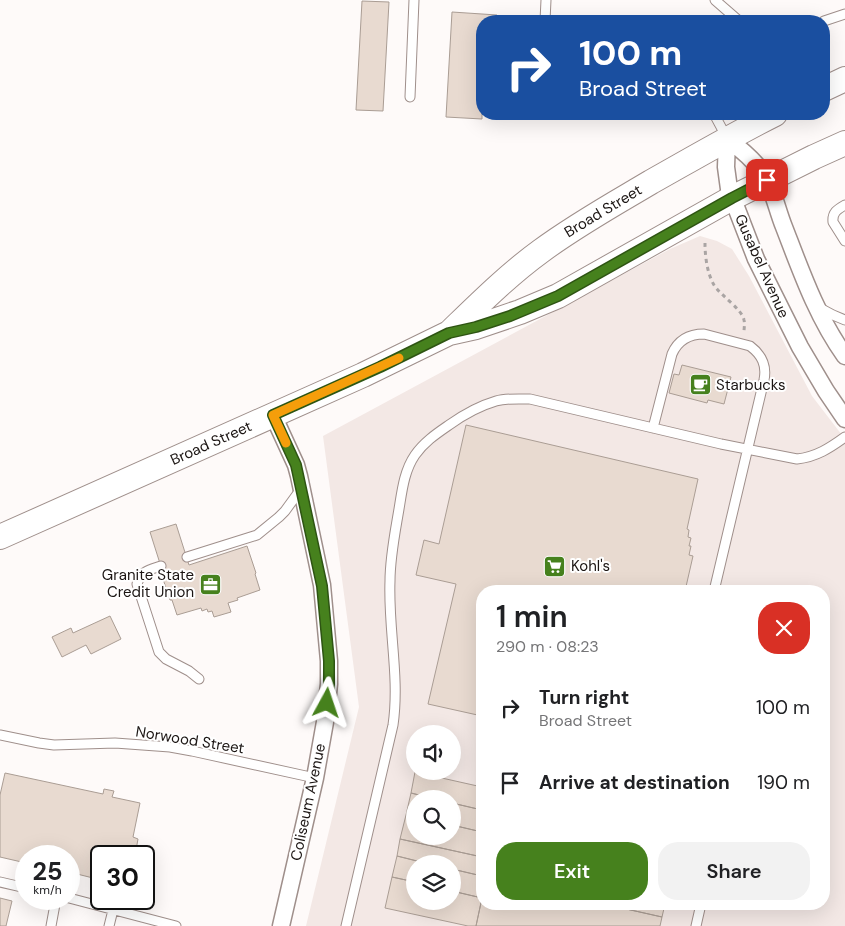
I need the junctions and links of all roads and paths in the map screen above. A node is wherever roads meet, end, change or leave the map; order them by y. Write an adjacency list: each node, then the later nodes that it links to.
1 (414, 0): 10 (lane)
2 (546, 0): 5 (lane)
3 (715, 0): 6 (lane)
4 (845, 14): 7 (lane)
5 (545, 15)
6 (732, 15)
7 (830, 19)
8 (845, 79): 9 (main road)
9 (830, 86)
10 (410, 97)
11 (717, 120): 13 (lane)
12 (763, 120): 13 (main road, Broad Street)
13 (727, 139): 15 (street); 16 (street, Gusabel Avenue); 23 (main road, Broad Street)
14 (845, 143): 15 (main road, Broad Street)
15 (767, 180): 16 (main road, Broad Street); 20 (street)
16 (732, 198): 23 (main road, Broad Street); 26 (street, Gusabel Avenue)
17 (845, 205): 18 (lane)
18 (845, 242)
19 (705, 243): 22 (path)
20 (817, 306): 21 (lane); 24 (street)
21 (845, 320)
22 (744, 332)
23 (449, 333): 25 (main road, Broad Street)
24 (845, 356)
25 (273, 415): 30 (street, Coliseum Avenue); 31 (main road, Broad Street)
26 (845, 419)
27 (654, 428): 29 (lane); 29 (lane); 47 (lane)
28 (845, 437): 29 (lane)
29 (748, 450): 34 (lane)
30 (302, 488): 32 (lane); 37 (street, Coliseum Avenue)
31 (0, 537)
32 (187, 558)
33 (161, 566): 35 (lane)
34 (715, 585)
35 (199, 679)
36 (0, 735): 37 (lane, Norwood Street)
37 (315, 778): 46 (street, Coliseum Avenue)
38 (0, 882): 39 (lane)
39 (15, 885)
40 (54, 910): 43 (lane)
41 (113, 910): 44 (lane); 45 (lane)
42 (700, 910): 48 (lane)
43 (51, 926)
44 (109, 926)
45 (176, 926)
46 (281, 926)
47 (346, 926)
48 (696, 926)

